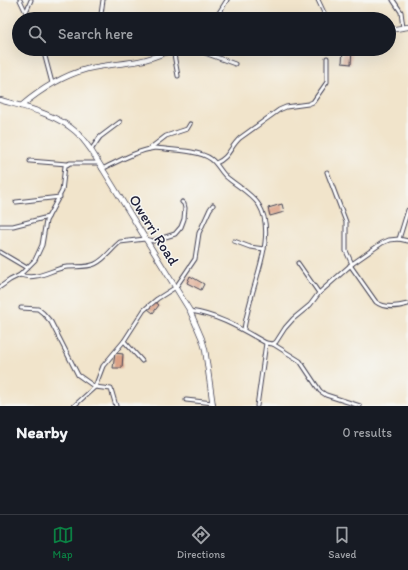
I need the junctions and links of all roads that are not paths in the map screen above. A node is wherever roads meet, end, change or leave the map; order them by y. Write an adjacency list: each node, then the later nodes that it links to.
1 (20, 0): 7 (street)
2 (32, 0): 7 (street)
3 (103, 0): 8 (street)
4 (226, 0): 9 (street)
5 (318, 0): 10 (street)
6 (393, 0): 11 (street)
7 (26, 12)
8 (101, 12)
9 (219, 12)
10 (324, 12)
11 (405, 28)
12 (45, 56): 19 (street)
13 (156, 56): 19 (main road)
14 (174, 56): 18 (street)
15 (213, 56): 17 (street)
16 (327, 58): 28 (street)
17 (235, 64)
18 (178, 76)
19 (52, 84): 21 (main road)
20 (0, 100): 21 (main road, Owerri Road)
21 (21, 106): 25 (main road, Owerri Road)
22 (120, 122): 25 (street)
23 (190, 124): 24 (street)
24 (149, 149): 28 (street); 30 (street)
25 (91, 150): 27 (main road, Owerri Road)
26 (30, 161): 29 (street)
27 (99, 163): 29 (street); 30 (main road, Owerri Road)
28 (216, 163): 43 (street)
29 (67, 164): 32 (street)
30 (102, 169): 39 (main road, Owerri Road)
31 (327, 172): 46 (street)
32 (60, 197): 33 (street); 37 (street)
33 (16, 202)
34 (182, 202): 39 (street)
35 (213, 205): 50 (street)
36 (408, 210): 40 (street)
37 (48, 217): 38 (street); 47 (street)
38 (0, 226)
39 (145, 239): 48 (street); 50 (main road, Owerri Road)
40 (399, 239): 41 (street); 46 (street)
41 (408, 240)
42 (234, 241): 43 (street)
43 (264, 249): 55 (street)
44 (0, 252): 47 (street)
45 (298, 263): 51 (street)
46 (351, 264): 51 (street); 52 (street)
47 (27, 268): 48 (street)
48 (20, 275): 49 (street)
49 (0, 287)
50 (176, 287): 54 (main road, Owerri Road); 56 (street)
51 (319, 293): 58 (street)
52 (408, 304)
53 (21, 308): 60 (street)
54 (190, 311): 55 (street); 63 (main road, Owerri Road)
55 (244, 329): 57 (street)
56 (124, 341): 59 (street); 60 (street)
57 (266, 343): 58 (street); 65 (street)
58 (273, 344): 66 (street)
59 (142, 361)
60 (95, 386): 62 (street); 64 (street)
61 (186, 400): 63 (street)
62 (115, 405)
63 (213, 405)
64 (74, 406)
65 (257, 406)
66 (360, 406)

